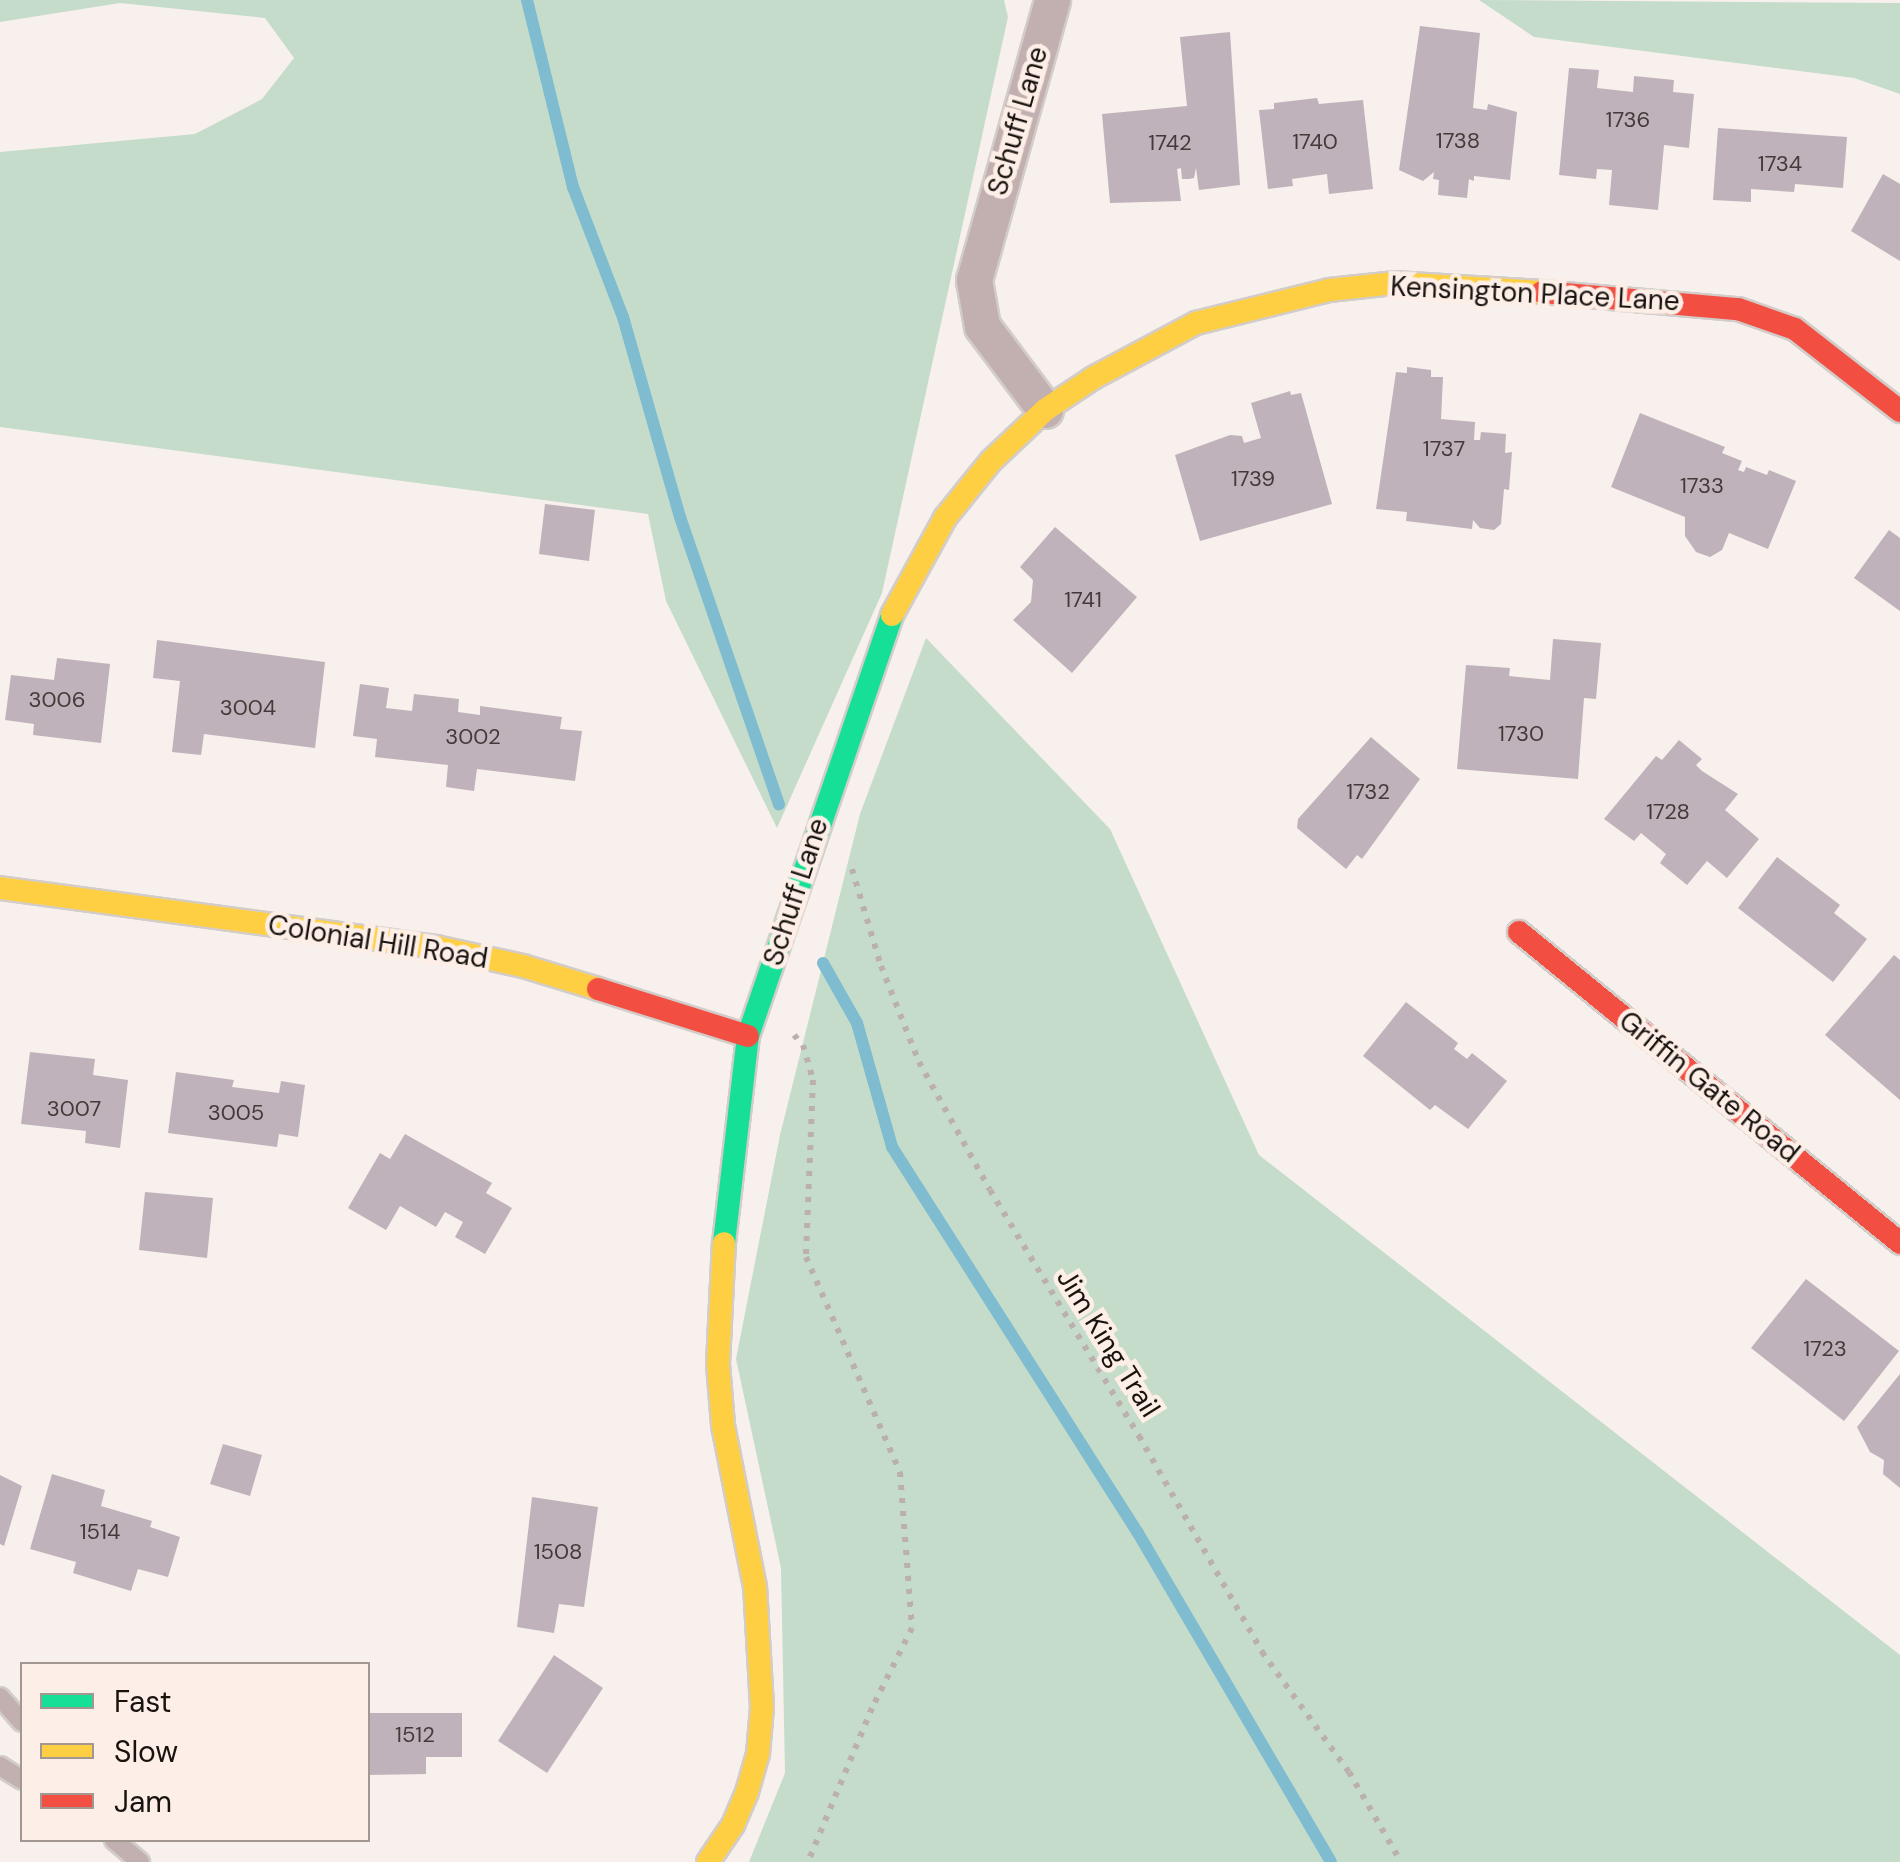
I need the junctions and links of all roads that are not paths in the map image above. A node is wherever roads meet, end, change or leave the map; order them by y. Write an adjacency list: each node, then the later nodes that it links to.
1 (1052, 0): 2 (street, Schuff Lane)
2 (1045, 410): 3 (street, Kensington Place Lane); 6 (street, Schuff Lane)
3 (1900, 411)
4 (0, 888): 6 (street, Colonial Hill Road)
5 (1519, 932): 7 (street, Griffin Gate Road)
6 (748, 1036): 12 (street, Schuff Lane)
7 (1900, 1243)
8 (0, 1697): 9 (lane)
9 (20, 1720)
10 (116, 1842): 11 (lane)
11 (140, 1862)
12 (708, 1862)

